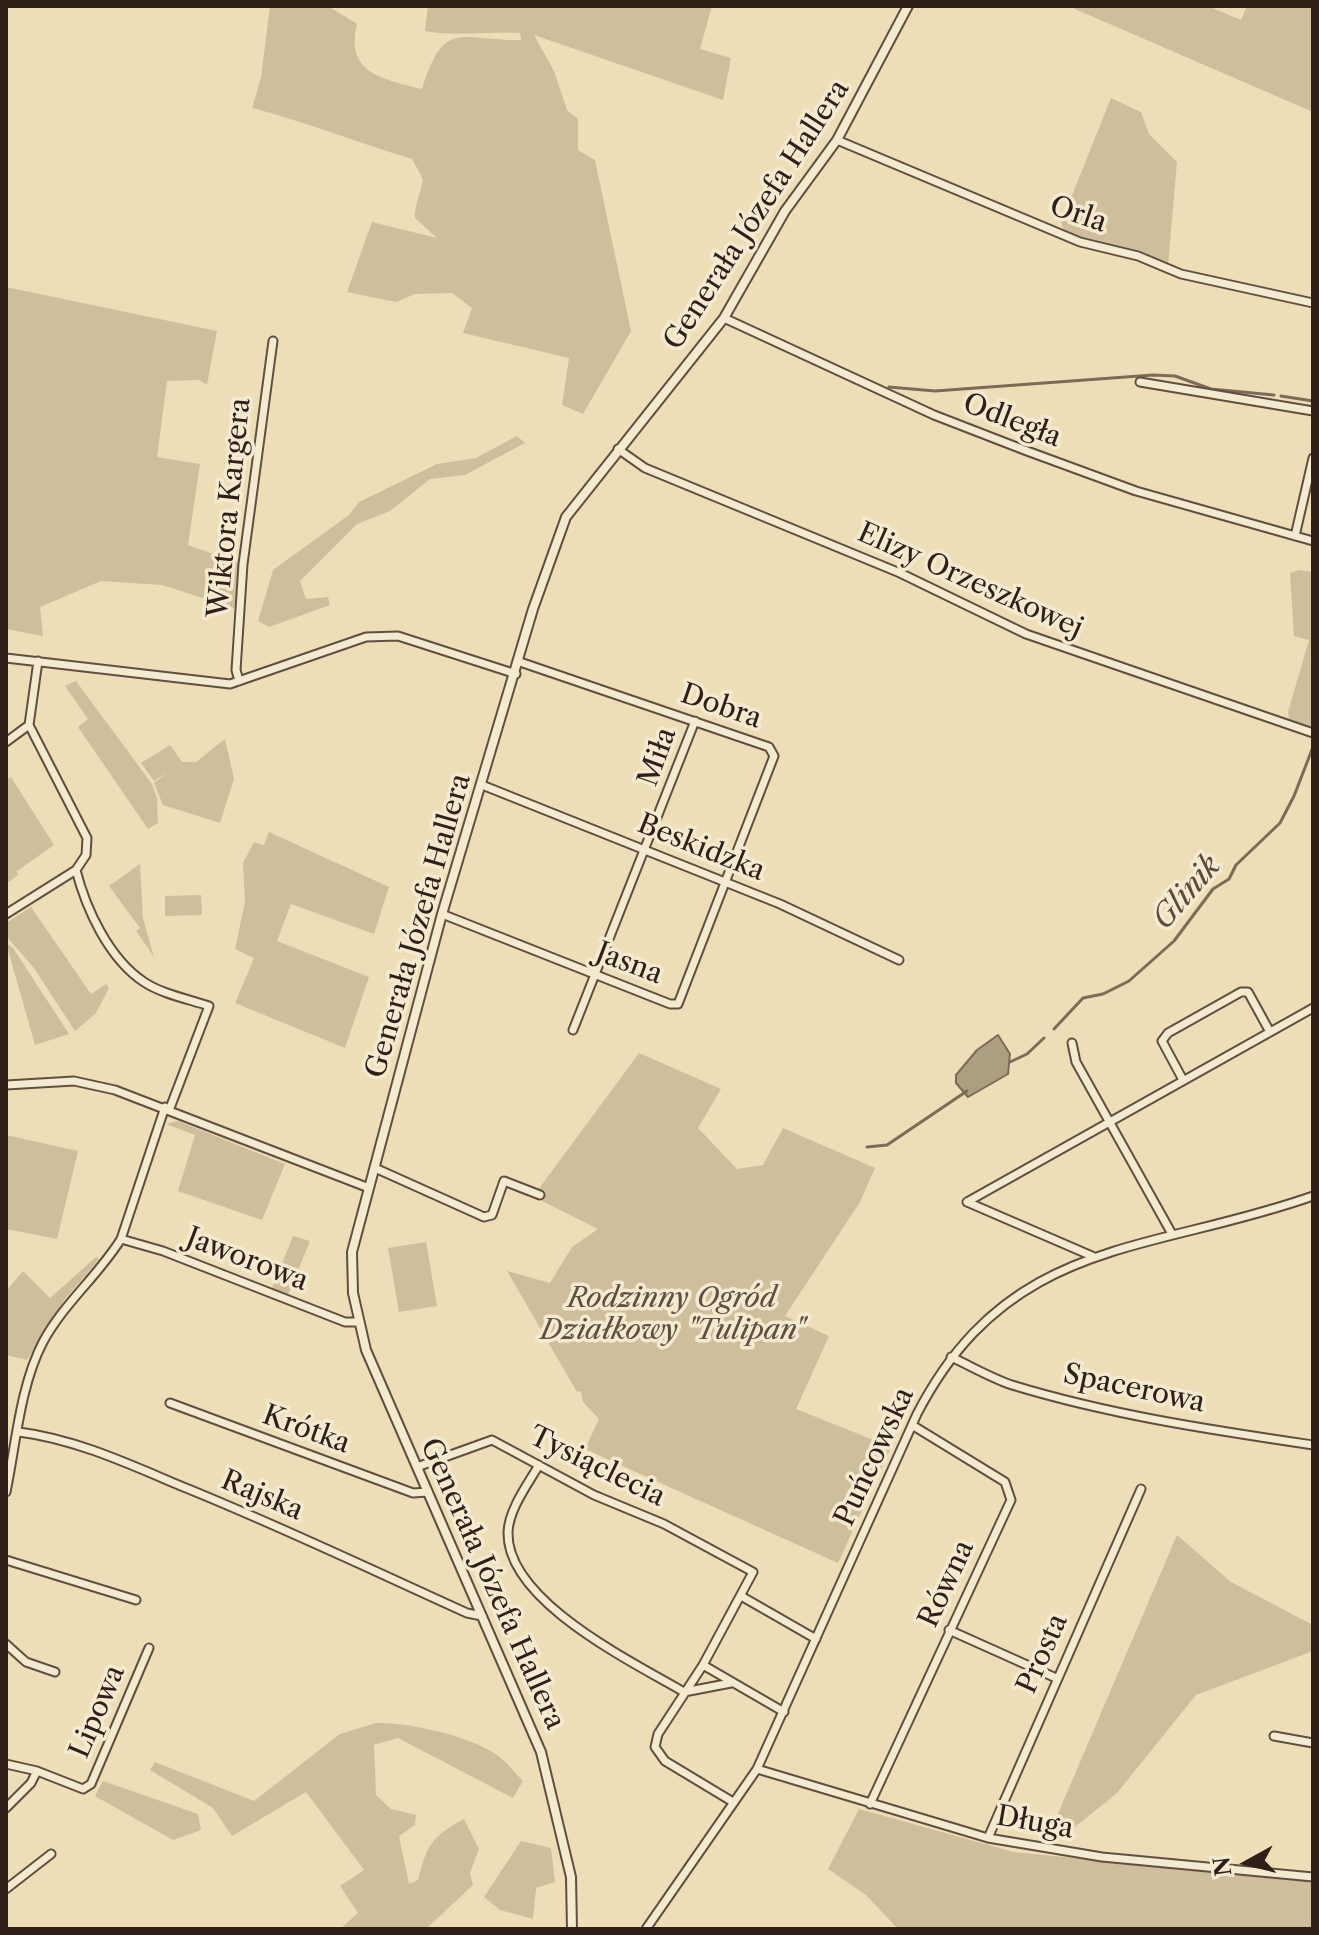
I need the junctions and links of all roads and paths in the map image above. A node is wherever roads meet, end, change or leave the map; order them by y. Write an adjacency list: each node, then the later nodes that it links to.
1 (908, 6): 2 (street, Generała Józefa Hallera)
2 (837, 140): 3 (street, Orla); 4 (street, Generała Józefa Hallera)
3 (1313, 303)
4 (724, 318): 8 (street, Generała Józefa Hallera); 10 (street, Odległa)
5 (273, 341): 16 (street, Wiktora Kargera)
6 (1140, 382): 7 (street)
7 (1313, 411)
8 (618, 449): 14 (street, Generała Józefa Hallera); 19 (street, Elizy Orzeszkowej)
9 (1313, 458): 10 (street)
10 (1295, 536): 11 (street, Odległa)
11 (1313, 541)
12 (6, 658): 13 (street)
13 (38, 661): 16 (street); 18 (street)
14 (520, 662): 15 (street, Generała Józefa Hallera); 17 (street, Dobra)
15 (516, 674): 16 (street); 21 (street, Generała Józefa Hallera)
16 (239, 681)
17 (695, 721): 22 (street, Miła); 24 (street, Dobra)
18 (29, 725): 20 (street); 23 (street)
19 (1313, 733)
20 (6, 742)
21 (482, 785): 22 (street, Beskidzka); 26 (street, Generała Józefa Hallera)
22 (647, 849): 24 (street, Beskidzka); 28 (street, Miła)
23 (76, 870): 25 (street); 35 (street)
24 (726, 883): 27 (street, Beskidzka); 28 (street, Jasna)
25 (6, 914)
26 (442, 914): 28 (street, Jasna); 37 (street, Generała Józefa Hallera)
27 (899, 960)
28 (596, 975): 30 (street, Miła)
29 (1313, 1008): 31 (street)
30 (573, 1030)
31 (1270, 1032): 33 (street); 33 (street)
32 (1072, 1043): 36 (street)
33 (1183, 1080): 36 (street)
34 (6, 1085): 35 (street)
35 (168, 1108): 38 (street); 42 (street)
36 (1110, 1121): 41 (street); 43 (street)
37 (375, 1168): 38 (street, Generała Józefa Hallera); 39 (street)
38 (369, 1188): 44 (street, Generała Józefa Hallera)
39 (540, 1195)
40 (1313, 1196): 41 (street, Puńcowska)
41 (1172, 1234): 43 (street, Puńcowska)
42 (121, 1239): 44 (street, Jaworowa); 48 (street)
43 (1092, 1256): 45 (street, Puńcowska)
44 (358, 1322): 51 (street, Generała Józefa Hallera)
45 (951, 1357): 47 (street, Puńcowska); 49 (street, Spacerowa)
46 (170, 1403): 54 (street, Krótka)
47 (912, 1425): 59 (street, Równa); 60 (street, Puńcowska)
48 (19, 1432): 53 (street); 58 (street, Rajska)
49 (1313, 1445)
50 (539, 1465): 51 (street, Tysiąclecia); 56 (street, Tysiąclecia); 67 (street)
51 (417, 1467): 54 (street, Generała Józefa Hallera)
52 (1141, 1489): 65 (street, Prosta)
53 (6, 1492)
54 (428, 1492): 58 (street, Generała Józefa Hallera)
55 (6, 1560): 57 (street)
56 (741, 1596): 60 (street); 63 (street)
57 (136, 1600)
58 (482, 1616): 81 (street, Generała Józefa Hallera)
59 (949, 1630): 65 (street); 75 (street, Równa)
60 (816, 1639): 68 (street, Puńcowska)
61 (6, 1644): 64 (street)
62 (149, 1648): 73 (street, Lipowa)
63 (703, 1665): 66 (street); 67 (street)
64 (55, 1672)
65 (1056, 1678): 77 (street, Prosta)
66 (731, 1683): 67 (street); 68 (street)
67 (684, 1692): 74 (street)
68 (784, 1712): 72 (street, Puńcowska)
69 (1274, 1736): 70 (street)
70 (1313, 1743)
71 (6, 1764): 73 (street)
72 (757, 1769): 74 (street, Puńcowska); 75 (street, Długa)
73 (37, 1771): 76 (street)
74 (733, 1802): 82 (street, Puńcowska)
75 (870, 1804): 77 (street, Długa)
76 (6, 1808)
77 (988, 1838): 79 (street, Długa)
78 (51, 1854): 80 (street)
79 (1313, 1877)
80 (6, 1889)
81 (572, 1929)
82 (646, 1929)

